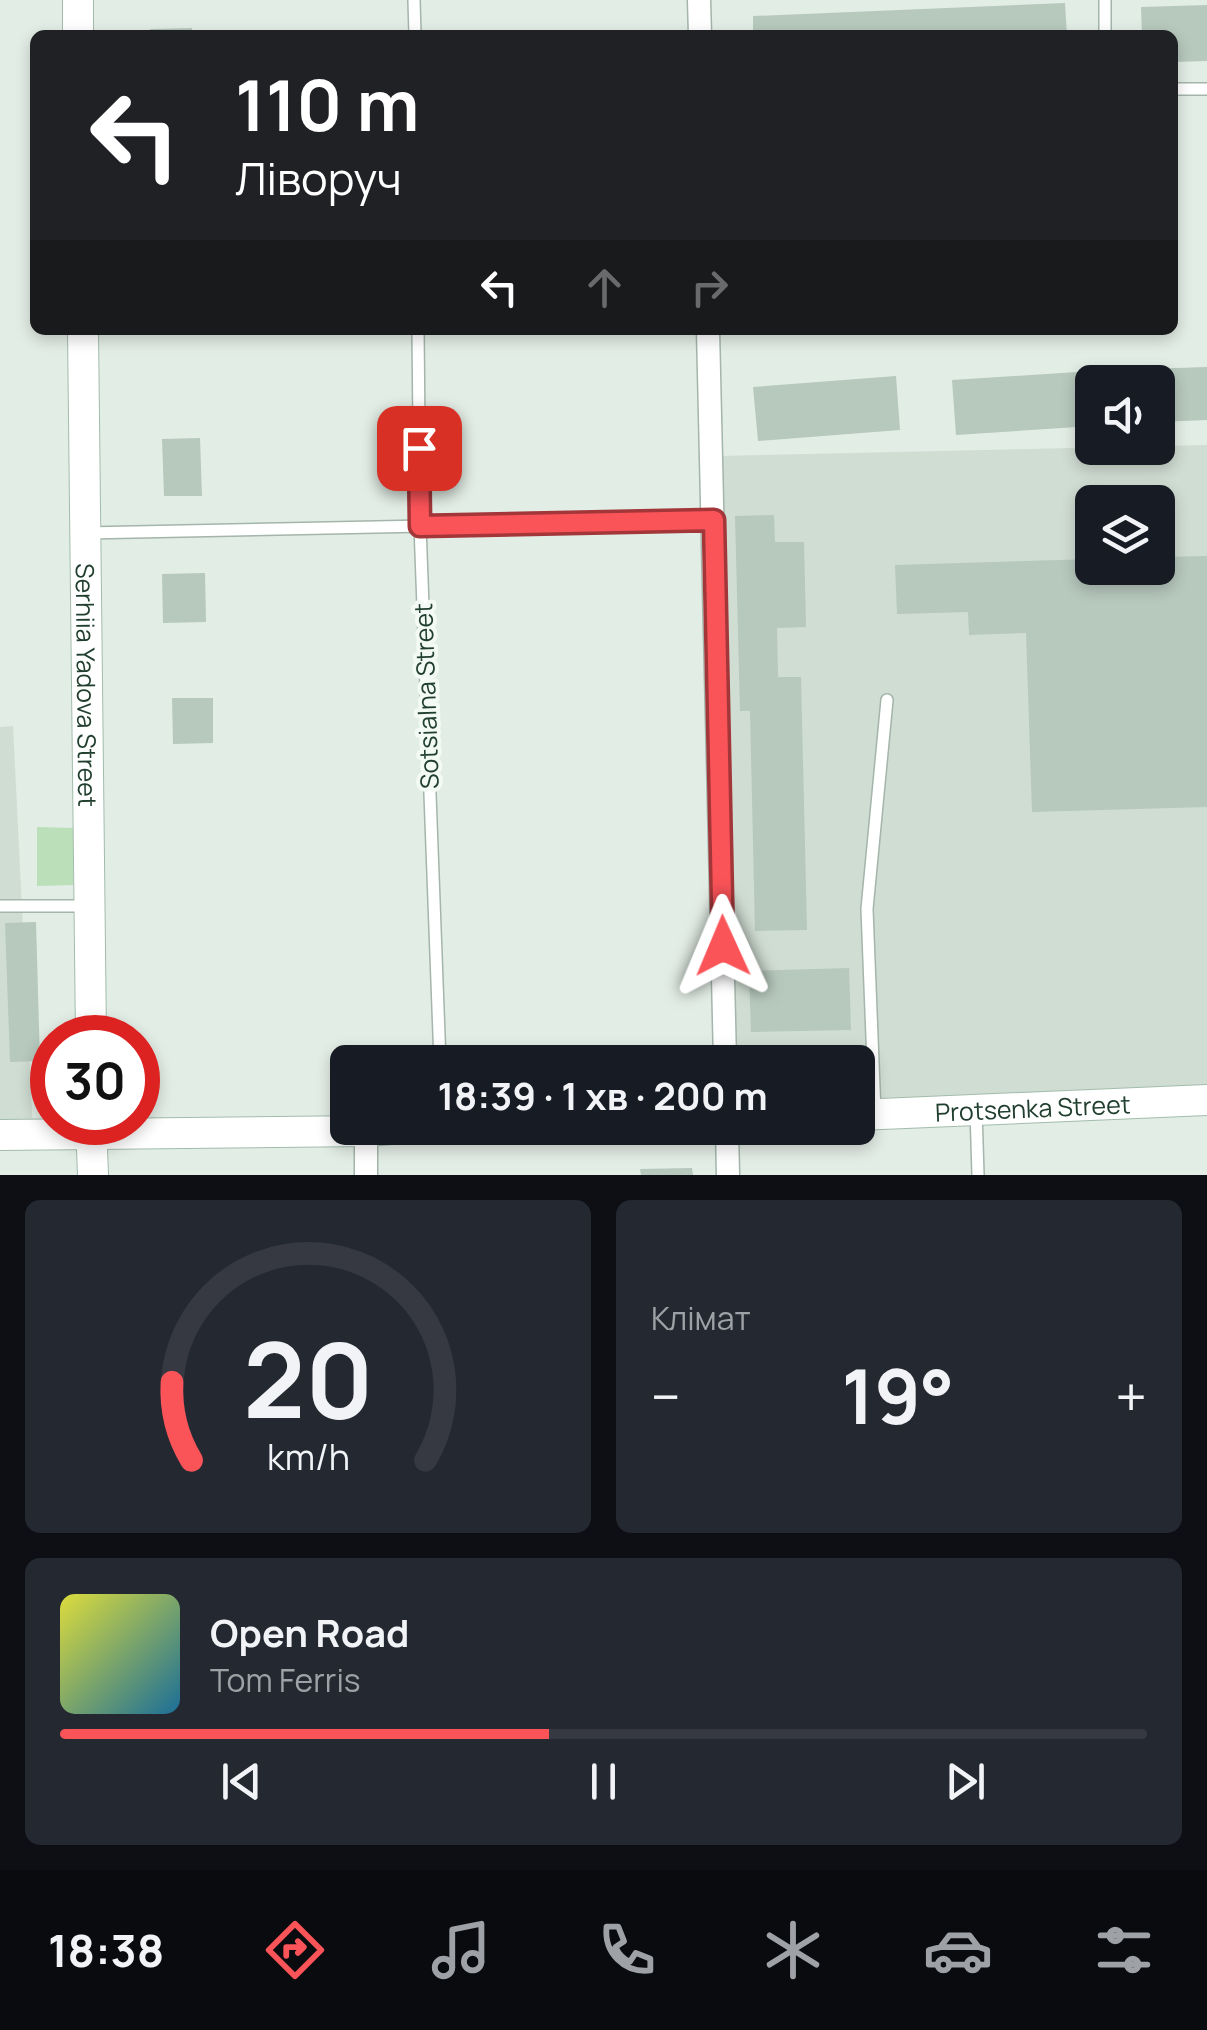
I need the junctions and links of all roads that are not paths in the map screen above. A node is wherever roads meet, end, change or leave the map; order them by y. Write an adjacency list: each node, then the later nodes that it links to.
1 (78, 0): 5 (street)
2 (414, 0): 6 (lane)
3 (699, 0): 7 (street)
4 (1104, 0): 8 (lane)
5 (78, 30)
6 (415, 30)
7 (700, 30)
8 (1105, 30)
9 (1178, 89): 10 (lane)
10 (1207, 89)
11 (82, 335): 16 (street, Serhiia Yadova Street)
12 (418, 335): 15 (lane, Sotsialna Street)
13 (708, 335): 14 (street)
14 (714, 520): 15 (lane); 22 (street)
15 (420, 526): 16 (lane); 21 (lane, Sotsialna Street)
16 (86, 533): 19 (street, Serhiia Yadova Street)
17 (887, 700): 23 (lane)
18 (0, 906): 19 (lane)
19 (90, 906): 20 (street, Serhiia Yadova Street)
20 (91, 1015)
21 (439, 1045)
22 (726, 1045)
23 (866, 1045)
24 (1207, 1100): 25 (street, Protsenka Street)
25 (976, 1110): 26 (street, Protsenka Street); 37 (lane)
26 (875, 1114)
27 (160, 1129): 28 (street)
28 (330, 1131)
29 (30, 1133): 30 (street)
30 (0, 1135)
31 (92, 1145): 34 (street)
32 (366, 1145): 35 (street)
33 (727, 1145): 36 (street)
34 (93, 1175)
35 (366, 1175)
36 (728, 1175)
37 (978, 1175)

